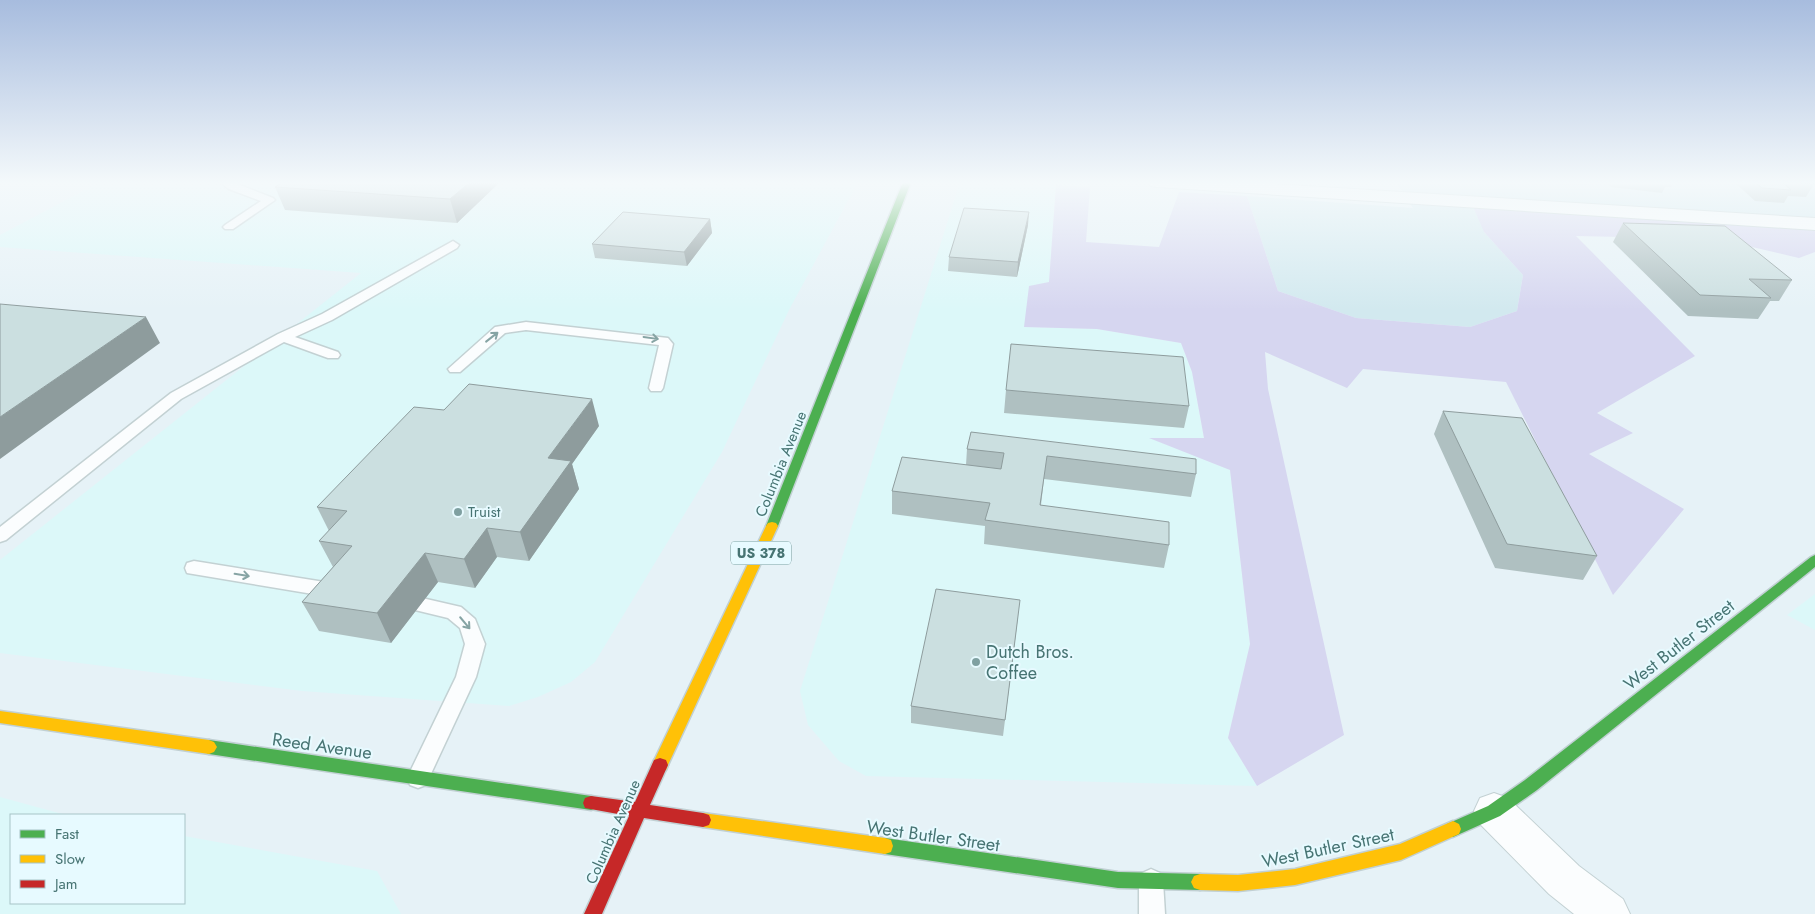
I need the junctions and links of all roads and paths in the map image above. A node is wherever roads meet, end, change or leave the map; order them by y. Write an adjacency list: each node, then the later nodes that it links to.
1 (232, 225): 3 (lane)
2 (890, 225): 16 (street, Columbia Avenue / US 378)
3 (229, 227)
4 (453, 245): 5 (lane)
5 (283, 337): 6 (lane); 9 (lane)
6 (333, 355)
7 (455, 369): 8 (lane, one-way to 8)
8 (656, 388)
9 (0, 536)
10 (1815, 560): 17 (street, West Butler Street)
11 (194, 568): 12 (lane, one-way to 12)
12 (350, 593)
13 (422, 605): 15 (lane, one-way to 15)
14 (0, 717): 15 (street, Reed Avenue)
15 (418, 778): 16 (street, Reed Avenue)
16 (638, 811): 18 (street, West Butler Street); 19 (street, Columbia Avenue / US 378)
17 (1494, 811): 18 (street, West Butler Street); 21 (street)
18 (1151, 881): 20 (lane)
19 (593, 914)
20 (1152, 914)
21 (1608, 914)

